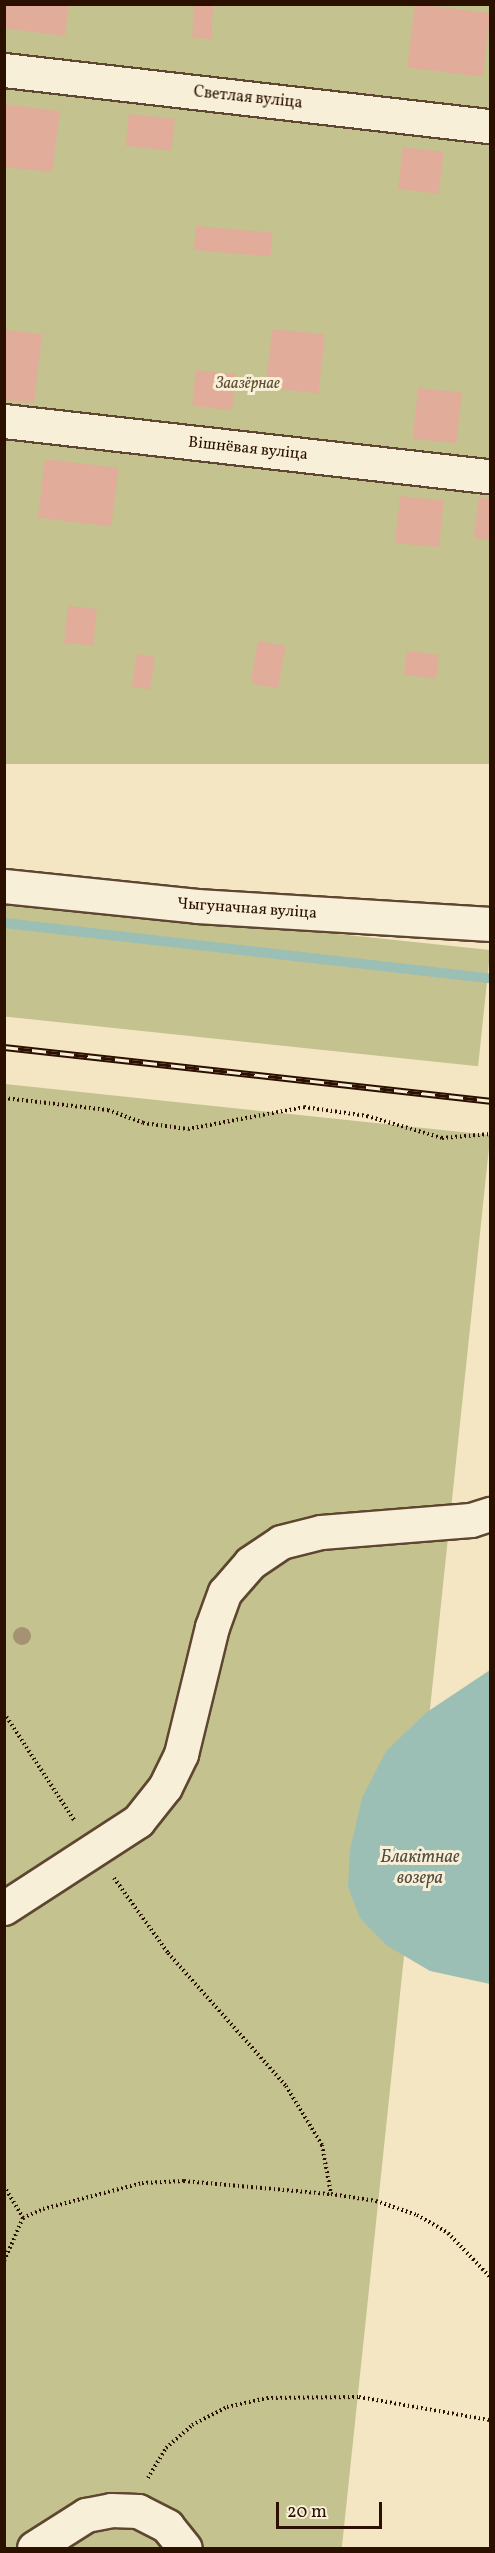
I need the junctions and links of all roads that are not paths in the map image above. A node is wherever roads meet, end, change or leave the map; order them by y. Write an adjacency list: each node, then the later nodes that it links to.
1 (4, 70): 2 (street, Светлая вуліца)
2 (490, 126)
3 (4, 421): 4 (street, Вішнёвая вуліца)
4 (490, 476)
5 (4, 886): 6 (street, Чыгуначная вуліца)
6 (490, 924)
7 (490, 1514): 8 (street)
8 (4, 1908)
9 (34, 2548): 10 (street)
10 (185, 2548)

